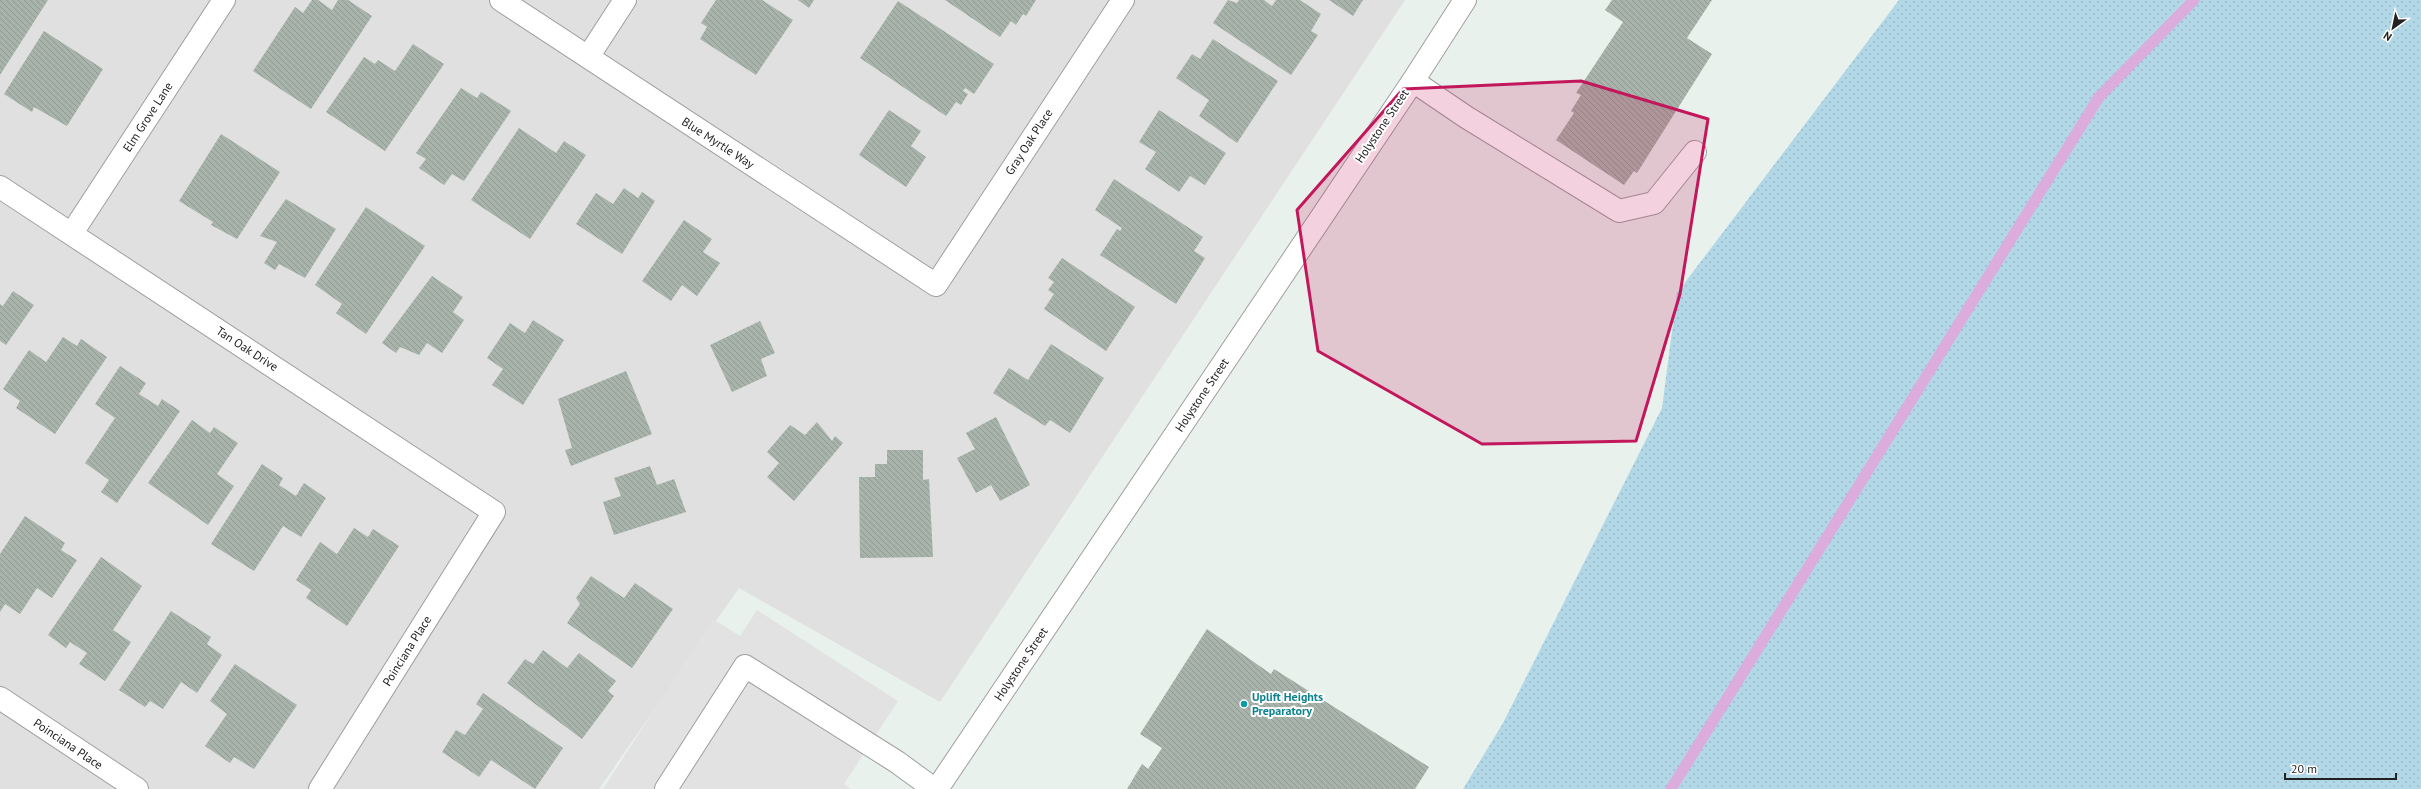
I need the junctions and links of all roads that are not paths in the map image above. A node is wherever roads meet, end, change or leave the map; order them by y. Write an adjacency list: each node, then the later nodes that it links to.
1 (224, 0): 10 (street, Elm Grove Lane)
2 (502, 0): 6 (street, Blue Myrtle Way)
3 (625, 0): 6 (street)
4 (1123, 0): 11 (street, Gray Oak Place)
5 (1465, 0): 7 (street, Holystone Street)
6 (588, 57): 11 (street, Blue Myrtle Way)
7 (1413, 81): 8 (street); 17 (street, Holystone Street)
8 (1695, 152)
9 (0, 187): 10 (street, Tan Oak Drive)
10 (72, 233): 12 (street, Tan Oak Drive)
11 (936, 285)
12 (494, 512): 15 (street, Poinciana Place)
13 (0, 698): 14 (street, Poinciana Place)
14 (137, 789)
15 (320, 789)
16 (666, 789): 17 (street)
17 (935, 789)

